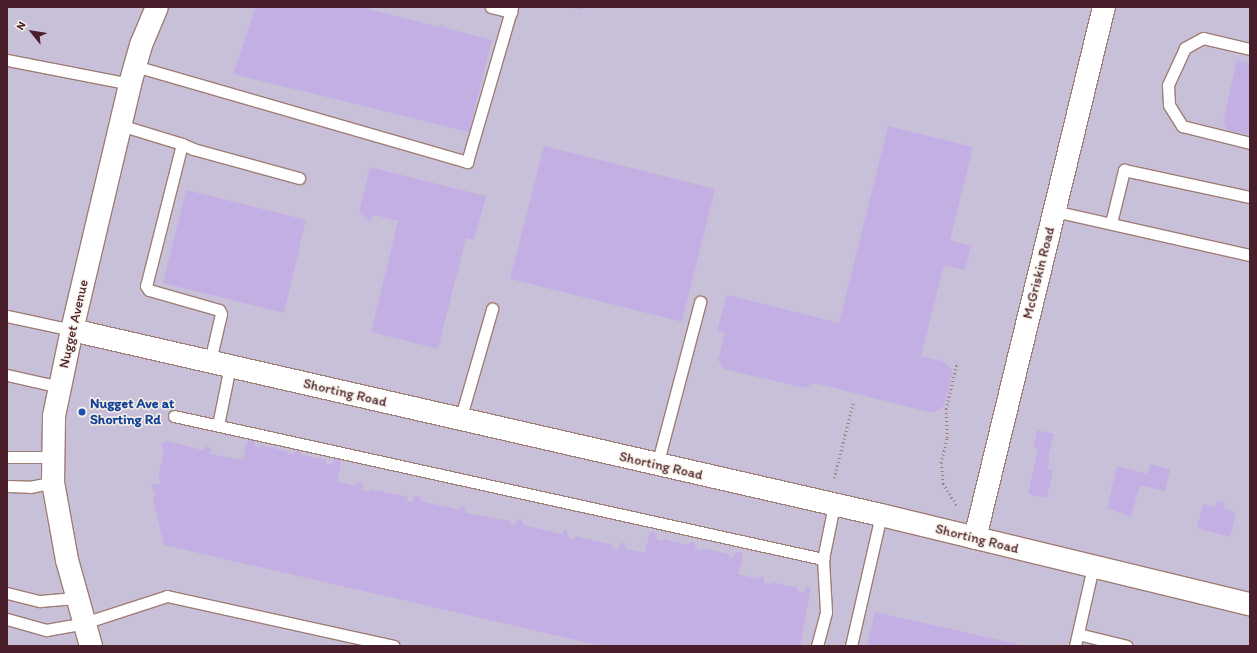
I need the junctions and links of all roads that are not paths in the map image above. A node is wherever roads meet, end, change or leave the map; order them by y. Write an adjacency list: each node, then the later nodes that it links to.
1 (157, 7): 7 (street, Nugget Avenue)
2 (491, 7): 4 (lane)
3 (1104, 7): 13 (street, McGriskin Road)
4 (511, 10): 7 (lane)
5 (1250, 49): 9 (lane)
6 (7, 60): 7 (lane)
7 (133, 75): 8 (street, Nugget Avenue)
8 (120, 125): 10 (lane); 19 (street, Nugget Avenue)
9 (1250, 143)
10 (182, 144): 11 (lane); 20 (lane)
11 (299, 178)
12 (1250, 197): 14 (lane)
13 (1054, 211): 14 (lane); 33 (street, McGriskin Road)
14 (1111, 224): 15 (lane)
15 (1250, 255)
16 (700, 302): 28 (lane)
17 (492, 309): 24 (lane)
18 (7, 316): 19 (lane)
19 (72, 330): 20 (street, Shorting Road); 22 (street, Nugget Avenue)
20 (220, 364): 24 (street, Shorting Road); 25 (lane)
21 (7, 375): 22 (lane)
22 (60, 387): 27 (street, Nugget Avenue)
23 (174, 416): 25 (lane)
24 (460, 420): 28 (street, Shorting Road)
25 (218, 425): 34 (lane)
26 (7, 457): 27 (lane)
27 (53, 457): 29 (street, Nugget Avenue)
28 (657, 465): 31 (street, Shorting Road)
29 (53, 482): 30 (lane); 37 (street, Nugget Avenue)
30 (7, 486)
31 (834, 505): 32 (street, Shorting Road); 34 (lane)
32 (881, 515): 33 (street, Shorting Road); 45 (lane)
33 (975, 538): 35 (street, Shorting Road)
34 (823, 559): 44 (lane)
35 (1093, 567): 38 (street, Shorting Road); 41 (lane)
36 (7, 593): 37 (lane)
37 (78, 598): 40 (street, Nugget Avenue)
38 (1250, 604)
39 (7, 619): 40 (lane)
40 (84, 623): 42 (street, Nugget Avenue); 43 (lane)
41 (1078, 634): 46 (lane); 47 (lane)
42 (91, 646)
43 (394, 646)
44 (817, 646)
45 (852, 646)
46 (1075, 646)
47 (1127, 646)

